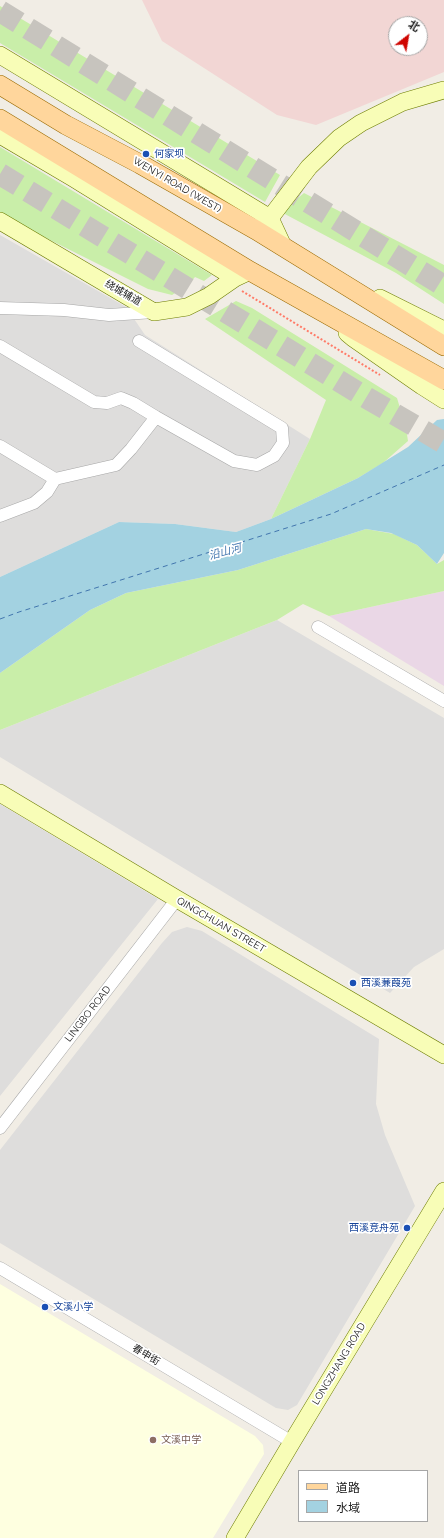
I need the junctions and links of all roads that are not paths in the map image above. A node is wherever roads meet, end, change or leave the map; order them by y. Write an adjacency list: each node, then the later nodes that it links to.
1 (0, 55): 9 (street)
2 (0, 85): 11 (main road, WENYI ROAD (WEST))
3 (444, 90): 9 (street)
4 (0, 119): 7 (main road)
5 (0, 132): 7 (main road)
6 (0, 135): 8 (street)
7 (40, 144): 8 (main road); 13 (main road)
8 (73, 178): 13 (street)
9 (270, 218): 11 (street); 12 (street)
10 (0, 221): 16 (street, 绕城辅道)
11 (256, 230): 12 (main road, WENYI ROAD (WEST))
12 (283, 246): 14 (main road, WENYI ROAD (WEST))
13 (238, 277): 16 (street); 17 (main road)
14 (352, 289): 18 (street, WENYI ROAD (WEST)); 21 (main road, WENYI ROAD (WEST))
15 (0, 308): 16 (street)
16 (154, 312)
17 (331, 317): 22 (main road); 23 (street)
18 (444, 330)
19 (139, 341): 24 (street)
20 (0, 346): 24 (street)
21 (444, 346)
22 (441, 378)
23 (444, 400)
24 (156, 417): 26 (street)
25 (0, 446): 26 (street)
26 (55, 479): 27 (street)
27 (0, 516)
28 (318, 628): 29 (street)
29 (444, 701)
30 (0, 793): 31 (street, QINGCHUAN STREET)
31 (177, 899): 32 (street, QINGCHUAN STREET); 33 (street, LINGBO ROAD)
32 (444, 1055)
33 (0, 1128)
34 (444, 1191): 36 (street, LONGZHANG ROAD)
35 (0, 1268): 36 (street, 春申街)
36 (292, 1442): 37 (street, LONGZHANG ROAD)
37 (235, 1538)

